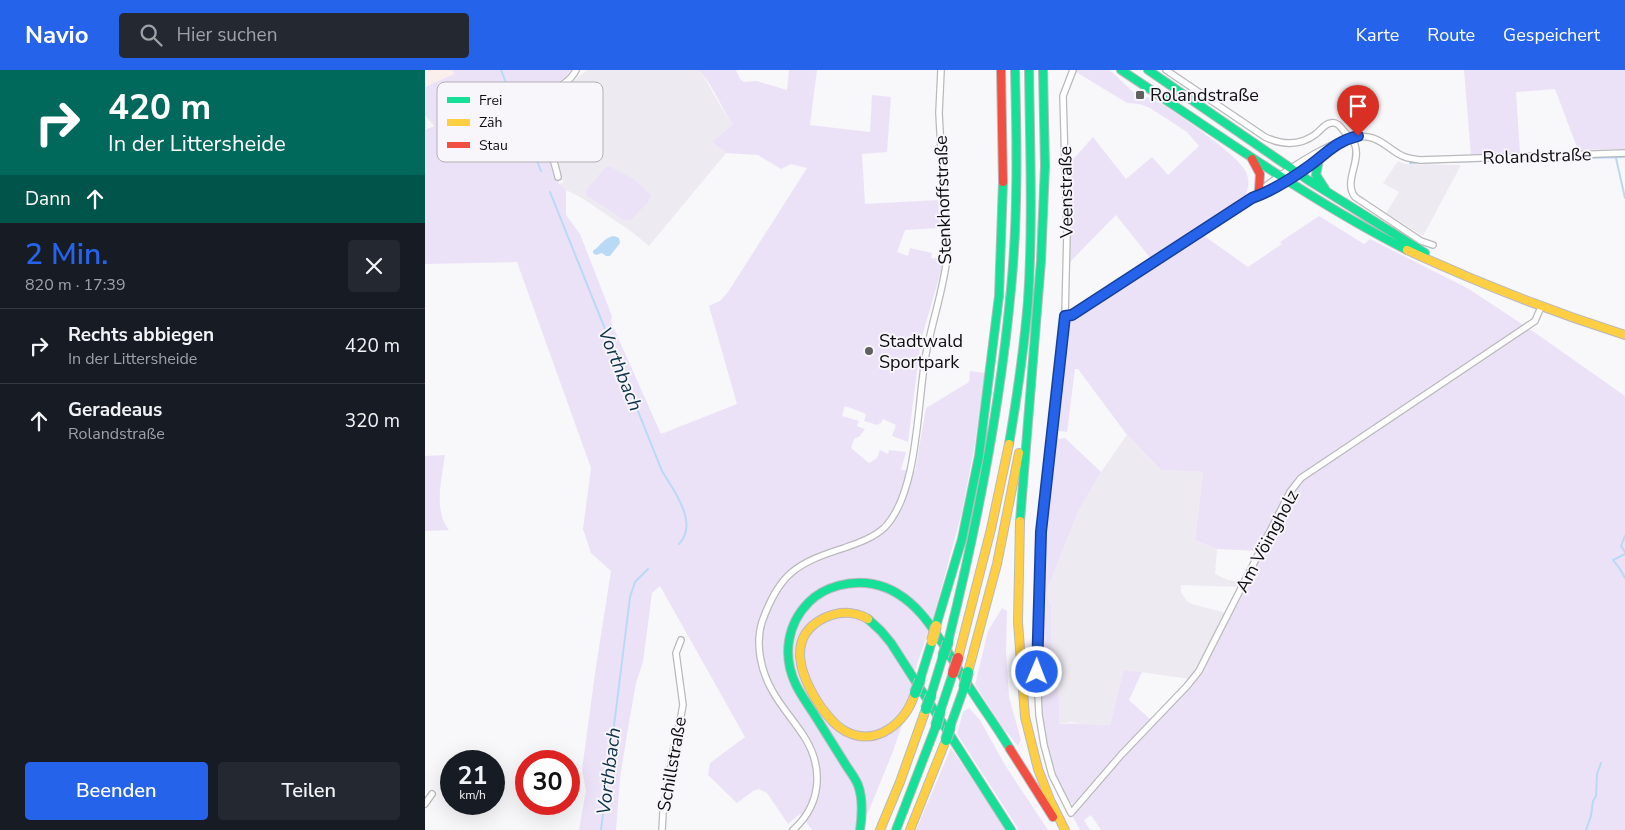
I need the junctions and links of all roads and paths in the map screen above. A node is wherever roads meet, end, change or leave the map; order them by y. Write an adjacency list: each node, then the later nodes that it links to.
1 (941, 70): 38 (street, Stenkhoffstraße)
2 (1001, 70): 30 (main road)
3 (1015, 70): 31 (main road)
4 (1029, 70): 41 (main road, bridge)
5 (1043, 70): 28 (main road)
6 (1073, 70): 27 (street, Veenstraße)
7 (1121, 70): 15 (main road)
8 (1148, 70): 18 (main road)
9 (1166, 70): 12 (street)
10 (575, 72): 11 (street)
11 (563, 82)
12 (1351, 138): 13 (street, Rolandstraße); 14 (street, Rolandstraße); 24 (street)
13 (1336, 144): 16 (street, Rolandstraße); 18 (street, Rolandstraße)
14 (1625, 153)
15 (1249, 156): 20 (main road); 21 (main road)
16 (1319, 159): 18 (street, Rolandstraße); 22 (main road)
17 (553, 162): 19 (street)
18 (1295, 171): 20 (street); 22 (main road)
19 (558, 177)
20 (1285, 178): 21 (street); 23 (street); 25 (main road)
21 (1259, 190): 23 (street)
22 (1328, 192): 25 (main road)
23 (1252, 198): 27 (street)
24 (1433, 245)
25 (1457, 272): 26 (main road)
26 (1541, 307): 29 (main road); 36 (street, Am Vöingholz)
27 (1065, 316): 36 (street, Veenstraße)
28 (1037, 326): 33 (main road, bridge); 45 (main road)
29 (1625, 335)
30 (990, 372): 31 (main road); 33 (main road, bridge)
31 (992, 448): 40 (main road, bridge)
32 (681, 640): 37 (street, Schillstraße)
33 (950, 741): 42 (main road); 43 (main road)
34 (432, 794): 35 (street)
35 (425, 804)
36 (1071, 813)
37 (662, 830)
38 (793, 830)
39 (860, 830): 44 (main road)
40 (880, 830)
41 (897, 830)
42 (911, 830)
43 (1011, 830)
44 (1061, 830)
45 (1065, 830)

